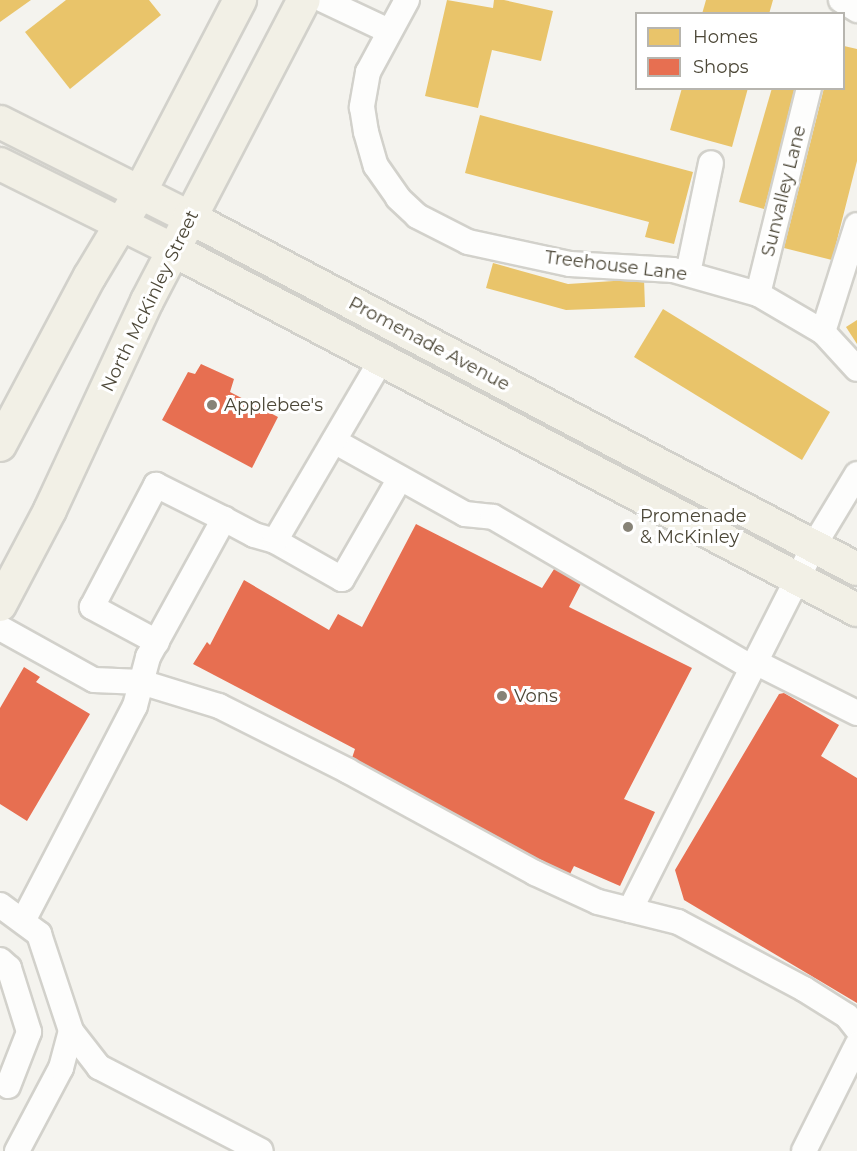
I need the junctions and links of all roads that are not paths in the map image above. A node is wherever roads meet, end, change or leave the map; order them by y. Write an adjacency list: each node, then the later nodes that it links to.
1 (240, 0): 12 (main road)
2 (304, 0): 13 (main road, North McKinley Street)
3 (323, 0): 7 (street)
4 (407, 0): 7 (street, Treehouse Lane)
5 (841, 0): 6 (street)
6 (857, 10)
7 (389, 31): 17 (street, Treehouse Lane)
8 (809, 90): 18 (street, Sunvalley Lane)
9 (0, 122): 12 (main road, Promenade Avenue)
10 (711, 163): 17 (street)
11 (0, 164): 14 (main road, Promenade Avenue)
12 (139, 194): 13 (main road, Promenade Avenue); 14 (main road)
13 (189, 217): 16 (main road, North McKinley Street); 28 (main road, Promenade Avenue)
14 (120, 225): 16 (main road, Promenade Avenue); 23 (main road)
15 (857, 225): 19 (street)
16 (173, 250): 20 (main road, Promenade Avenue); 31 (main road, North McKinley Street)
17 (688, 273): 18 (street, Treehouse Lane)
18 (758, 294): 19 (street, Treehouse Lane)
19 (823, 332): 21 (street, Treehouse Lane)
20 (381, 360): 22 (street); 30 (main road, Promenade Avenue)
21 (857, 369)
22 (333, 441): 25 (street); 27 (street)
23 (0, 445)
24 (857, 474): 28 (street)
25 (400, 478): 27 (street); 35 (street)
26 (224, 519): 27 (street); 34 (street); 34 (street)
27 (275, 541)
28 (813, 547): 29 (main road, Promenade Avenue); 30 (street)
29 (857, 569)
30 (796, 580): 32 (main road, Promenade Avenue); 35 (street)
31 (0, 605)
32 (857, 610)
33 (0, 628): 36 (street)
34 (156, 642): 36 (street)
35 (754, 665): 37 (street); 39 (street)
36 (141, 682): 39 (street); 40 (street)
37 (857, 713)
38 (0, 905): 40 (street)
39 (630, 910): 42 (street)
40 (23, 921): 43 (street)
41 (0, 960): 45 (street)
42 (857, 1029)
43 (71, 1031): 46 (street); 47 (street)
44 (857, 1045): 48 (street)
45 (8, 1086)
46 (17, 1151)
47 (261, 1151)
48 (804, 1151)

